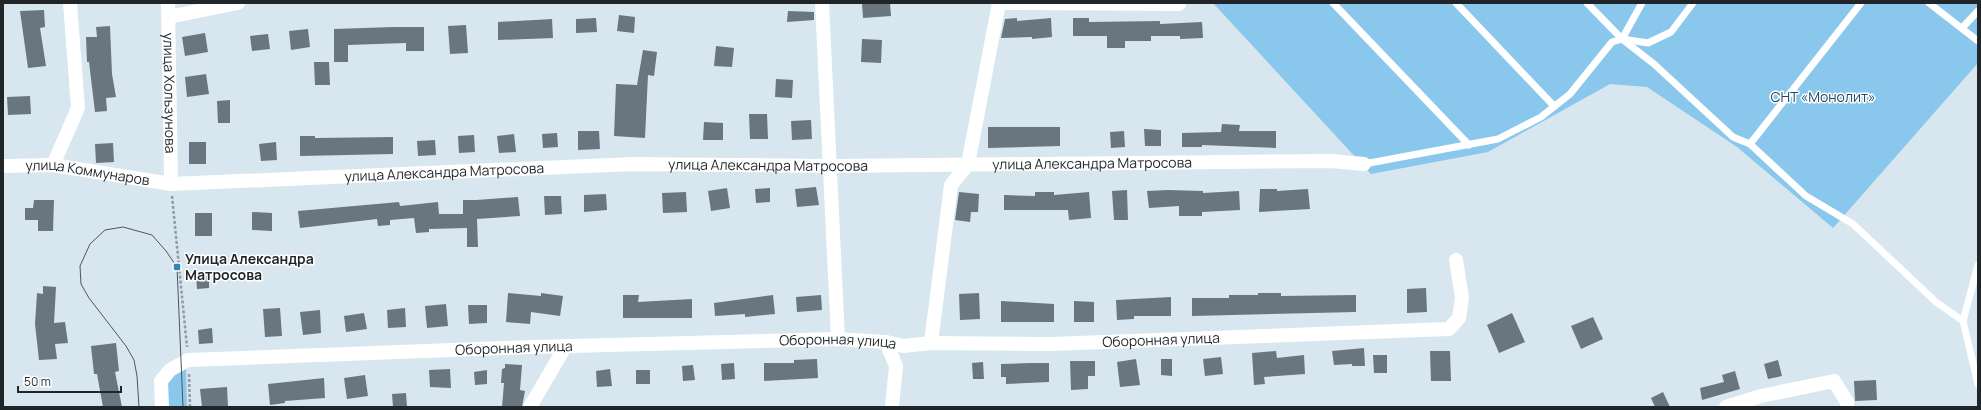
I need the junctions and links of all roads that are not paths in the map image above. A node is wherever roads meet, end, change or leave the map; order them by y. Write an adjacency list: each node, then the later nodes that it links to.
1 (70, 3): 23 (street)
2 (238, 3): 13 (street)
3 (822, 3): 25 (street)
4 (999, 3): 12 (street); 21 (street)
5 (1333, 3): 20 (lane)
6 (1456, 3): 18 (lane)
7 (1587, 3): 16 (lane)
8 (1642, 3): 16 (lane)
9 (1693, 3): 16 (lane)
10 (1860, 3): 19 (lane)
11 (1929, 3): 15 (lane)
12 (1179, 4)
13 (169, 10): 26 (street, улица Хользунова)
14 (1978, 11): 15 (lane)
15 (1962, 28): 17 (lane)
16 (1622, 39): 18 (lane); 19 (lane)
17 (1978, 41)
18 (1554, 106): 20 (lane)
19 (1750, 144): 29 (lane)
20 (1469, 145): 22 (lane)
21 (968, 164): 22 (street, улица Александра Матросова); 25 (street, улица Александра Матросова); 32 (street)
22 (1364, 164)
23 (53, 165): 24 (street, улица Коммунаров); 26 (street, улица Коммунаров)
24 (3, 166)
25 (830, 166): 26 (street, улица Александра Матросова); 30 (street)
26 (171, 184)
27 (1456, 260): 32 (street, Оборонная улица)
28 (1978, 265): 29 (lane)
29 (1963, 321): 34 (lane)
30 (838, 339): 31 (street, Оборонная улица); 33 (street, Оборонная улица)
31 (886, 342): 32 (street, Оборонная улица); 37 (street)
32 (931, 344)
33 (565, 347): 35 (street, Оборонная улица); 36 (street)
34 (1978, 384)
35 (162, 407)
36 (530, 407)
37 (892, 407)
38 (1726, 407): 39 (street)
39 (1847, 407)

